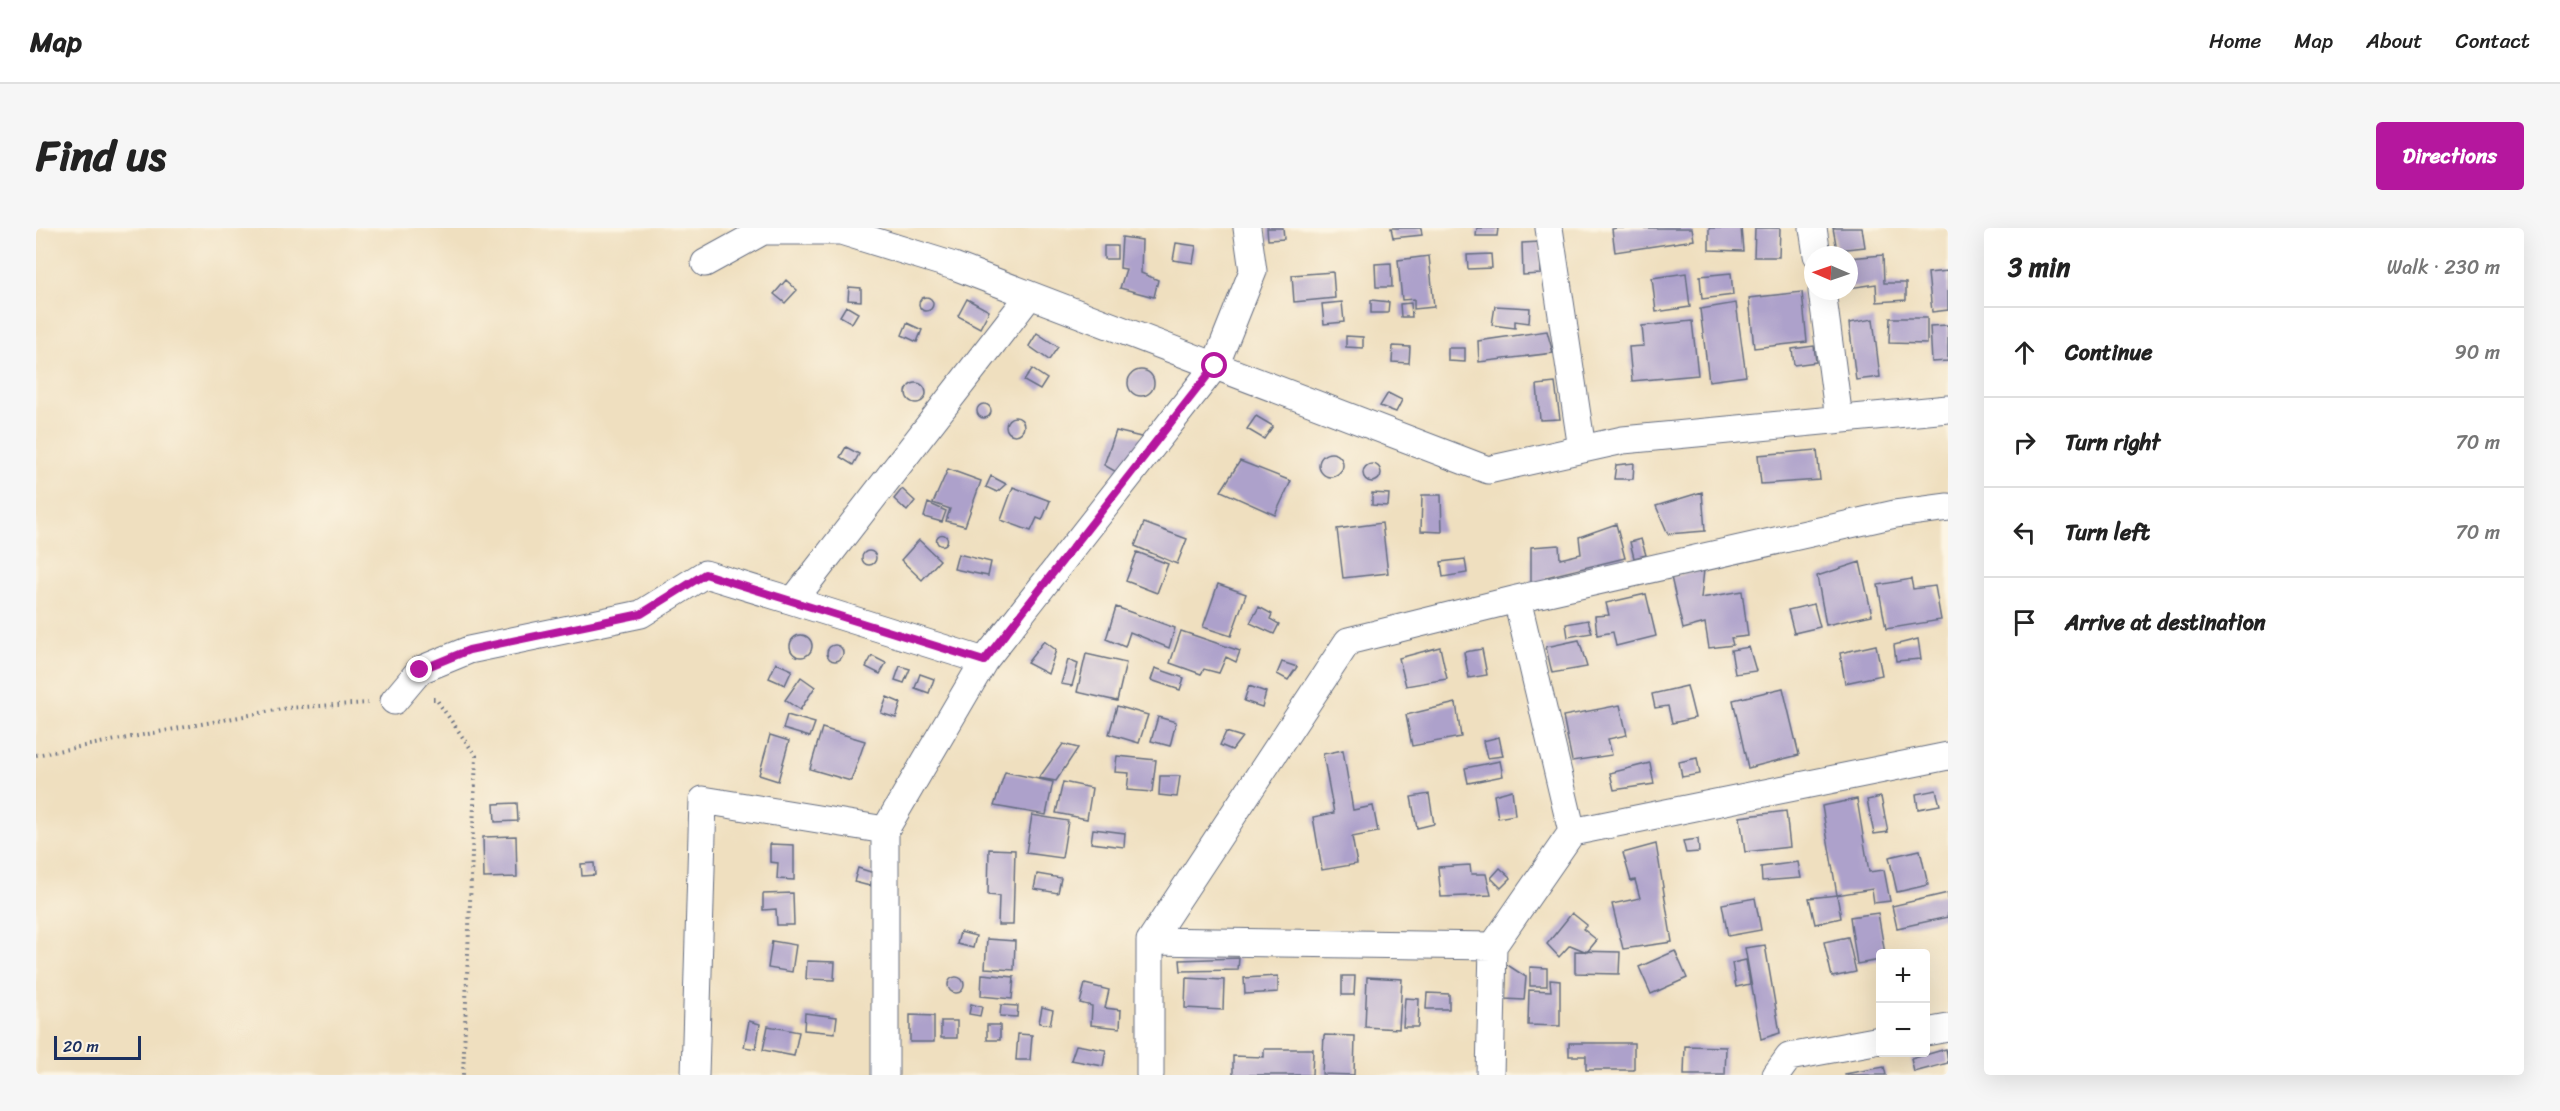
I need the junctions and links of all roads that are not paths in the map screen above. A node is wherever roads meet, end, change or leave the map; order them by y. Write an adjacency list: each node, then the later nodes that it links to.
1 (1247, 228): 9 (street)
2 (1549, 228): 12 (street)
3 (1813, 228): 5 (street)
4 (763, 230): 6 (street); 7 (street)
5 (1816, 246)
6 (705, 263)
7 (1030, 295): 9 (street); 15 (street)
8 (1823, 300): 11 (street)
9 (1215, 366): 12 (street); 16 (street)
10 (1948, 409): 11 (street)
11 (1839, 419): 12 (street)
12 (1582, 449)
13 (1948, 507): 14 (street)
14 (1517, 599): 20 (street); 21 (street)
15 (793, 601): 16 (street); 17 (street)
16 (984, 661): 19 (street)
17 (394, 701)
18 (1948, 756): 20 (street)
19 (885, 830): 26 (street); 27 (street)
20 (1572, 832): 22 (street)
21 (1150, 941): 22 (street); 28 (street)
22 (1493, 946): 29 (street)
23 (1948, 1028): 24 (street)
24 (1930, 1031)
25 (1876, 1041): 30 (street)
26 (695, 1075)
27 (885, 1075)
28 (1150, 1075)
29 (1490, 1075)
30 (1776, 1075)

